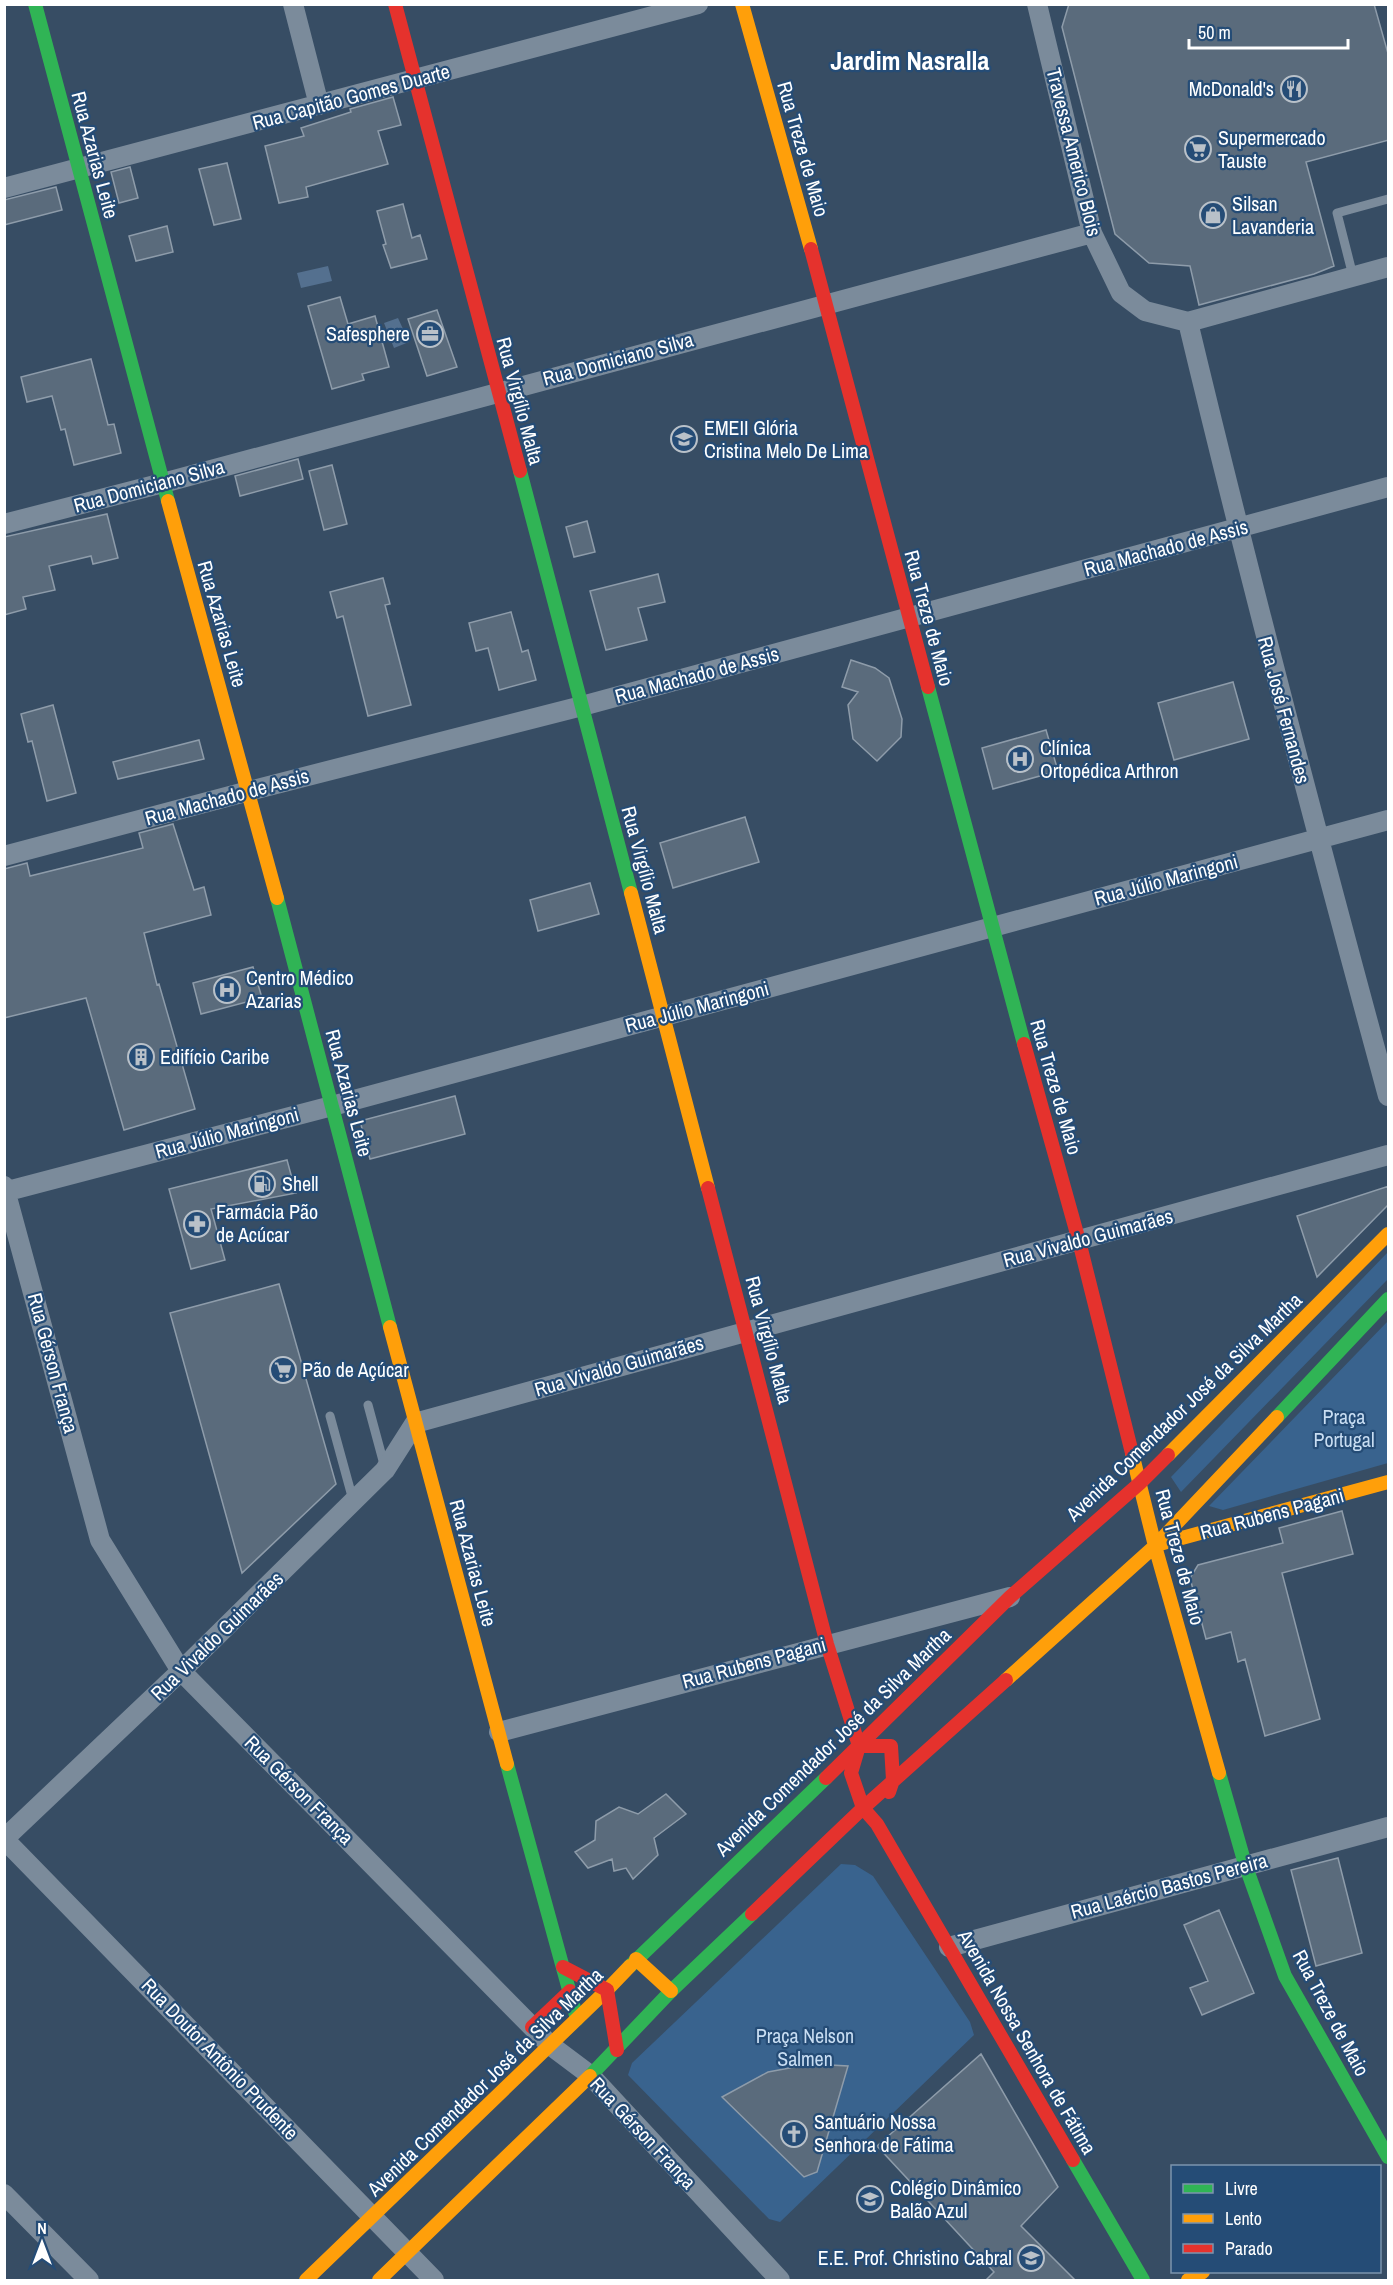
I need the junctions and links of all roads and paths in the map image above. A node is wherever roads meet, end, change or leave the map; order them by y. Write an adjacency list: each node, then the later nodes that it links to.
1 (35, 4): 9 (street, Rua Azarias Leite)
2 (293, 4): 8 (street)
3 (395, 4): 7 (street, Rua Virgílio Malta)
4 (698, 4): 7 (street, Rua Capitão Gomes Duarte)
5 (742, 4): 15 (street, Rua Treze de Maio)
6 (1037, 4): 12 (street, Travessa Americo Blois)
7 (414, 80): 8 (street, Rua Capitão Gomes Duarte); 17 (street, Rua Virgílio Malta)
8 (319, 105): 9 (street, Rua Capitão Gomes Duarte)
9 (78, 169): 10 (street, Rua Capitão Gomes Duarte); 18 (street, Rua Azarias Leite)
10 (4, 188)
11 (1389, 199): 14 (lane)
12 (1092, 233): 15 (street, Rua Domiciano Silva); 16 (street, Travessa Americo Blois)
13 (1389, 267): 14 (street)
14 (1353, 276): 16 (street)
15 (826, 303): 17 (street, Rua Domiciano Silva); 22 (street, Rua Treze de Maio)
16 (1188, 322): 21 (street, Rua José Fernandes)
17 (498, 392): 18 (street, Rua Domiciano Silva); 23 (street, Rua Virgílio Malta)
18 (163, 483): 20 (street, Rua Domiciano Silva); 24 (street, Rua Azarias Leite)
19 (1389, 487): 21 (street, Rua Machado de Assis)
20 (4, 524)
21 (1237, 529): 22 (street, Rua Machado de Assis); 26 (street, Rua José Fernandes)
22 (908, 616): 23 (street, Rua Machado de Assis); 28 (street, Rua Treze de Maio)
23 (582, 706): 24 (street, Rua Machado de Assis); 29 (street, Rua Virgílio Malta)
24 (249, 791): 27 (street, Rua Machado de Assis); 31 (street, Rua Azarias Leite)
25 (1389, 820): 26 (street, Rua Júlio Maringoni)
26 (1318, 838): 28 (street, Rua Júlio Maringoni); 30 (street, Rua José Fernandes)
27 (4, 856)
28 (991, 927): 29 (street, Rua Júlio Maringoni); 35 (street, Rua Treze de Maio)
29 (663, 1017): 31 (street, Rua Júlio Maringoni); 37 (street, Rua Virgílio Malta)
30 (1389, 1096)
31 (332, 1106): 33 (street, Rua Júlio Maringoni); 40 (street, Rua Azarias Leite)
32 (1389, 1155): 35 (street, Rua Vivaldo Guimarães)
33 (5, 1190): 48 (street, Rua Gérson França)
34 (1389, 1234): 43 (street, Avenida Comendador José da Silva Martha)
35 (1079, 1241): 37 (street, Rua Vivaldo Guimarães); 43 (street, Rua Treze de Maio)
36 (1389, 1299): 45 (street)
37 (746, 1330): 40 (street, Rua Vivaldo Guimarães); 47 (street, Rua Virgílio Malta)
38 (368, 1405): 41 (lane)
39 (330, 1416): 44 (lane)
40 (416, 1423): 41 (street, Rua Vivaldo Guimarães); 49 (street, Rua Azarias Leite)
41 (385, 1470): 44 (street, Rua Vivaldo Guimarães)
42 (1389, 1482): 45 (street, Rua Rubens Pagani)
43 (1140, 1483): 45 (street, Rua Treze de Maio); 46 (street, Avenida Comendador José da Silva Martha)
44 (353, 1502): 48 (street, Rua Vivaldo Guimarães)
45 (1155, 1546): 51 (street); 56 (street, Rua Treze de Maio)
46 (1010, 1597): 47 (street, Rua Rubens Pagani); 50 (street, Avenida Comendador José da Silva Martha)
47 (827, 1644): 49 (street, Rua Rubens Pagani); 50 (street, Rua Virgílio Malta)
48 (181, 1671): 55 (street, Rua Vivaldo Guimarães); 64 (street, Rua Gérson França)
49 (499, 1732): 59 (street, Rua Azarias Leite)
50 (859, 1746): 51 (street); 52 (street); 58 (street, Avenida Comendador José da Silva Martha)
51 (893, 1780): 52 (street); 53 (street)
52 (863, 1808): 53 (street, Avenida Nossa Senhora de Fátima); 62 (street)
53 (877, 1824): 57 (street, Avenida Nossa Senhora de Fátima)
54 (1389, 1827): 56 (street, Rua Laércio Bastos Pereira)
55 (4, 1839): 70 (street, Rua Doutor Antônio Prudente)
56 (1245, 1864): 57 (street, Rua Laércio Bastos Pereira); 68 (street, Rua Treze de Maio)
57 (949, 1947): 77 (street, Avenida Nossa Senhora de Fátima)
58 (636, 1959): 60 (street, Avenida Comendador José da Silva Martha); 62 (street)
59 (563, 1967): 60 (street); 61 (street, Rua Azarias Leite)
60 (608, 1990): 63 (street, Avenida Comendador José da Silva Martha); 66 (street)
61 (570, 1991): 63 (street, Rua Azarias Leite); 64 (street)
62 (671, 1991): 66 (street)
63 (577, 2019): 65 (street, Avenida Comendador José da Silva Martha)
64 (532, 2027): 65 (street, Rua Gérson França)
65 (550, 2045): 67 (street, Rua Gérson França); 70 (street, Avenida Comendador José da Silva Martha)
66 (617, 2050): 67 (street)
67 (590, 2075): 71 (street); 76 (street, Rua Gérson França)
68 (1389, 2159)
69 (4, 2194): 72 (street)
70 (374, 2217): 71 (street, Rua Doutor Antônio Prudente); 73 (street, Avenida Comendador José da Silva Martha)
71 (408, 2253): 74 (street); 75 (street, Rua Doutor Antônio Prudente)
72 (89, 2280)
73 (306, 2280)
74 (379, 2280)
75 (434, 2280)
76 (780, 2280)
77 (1143, 2280)

